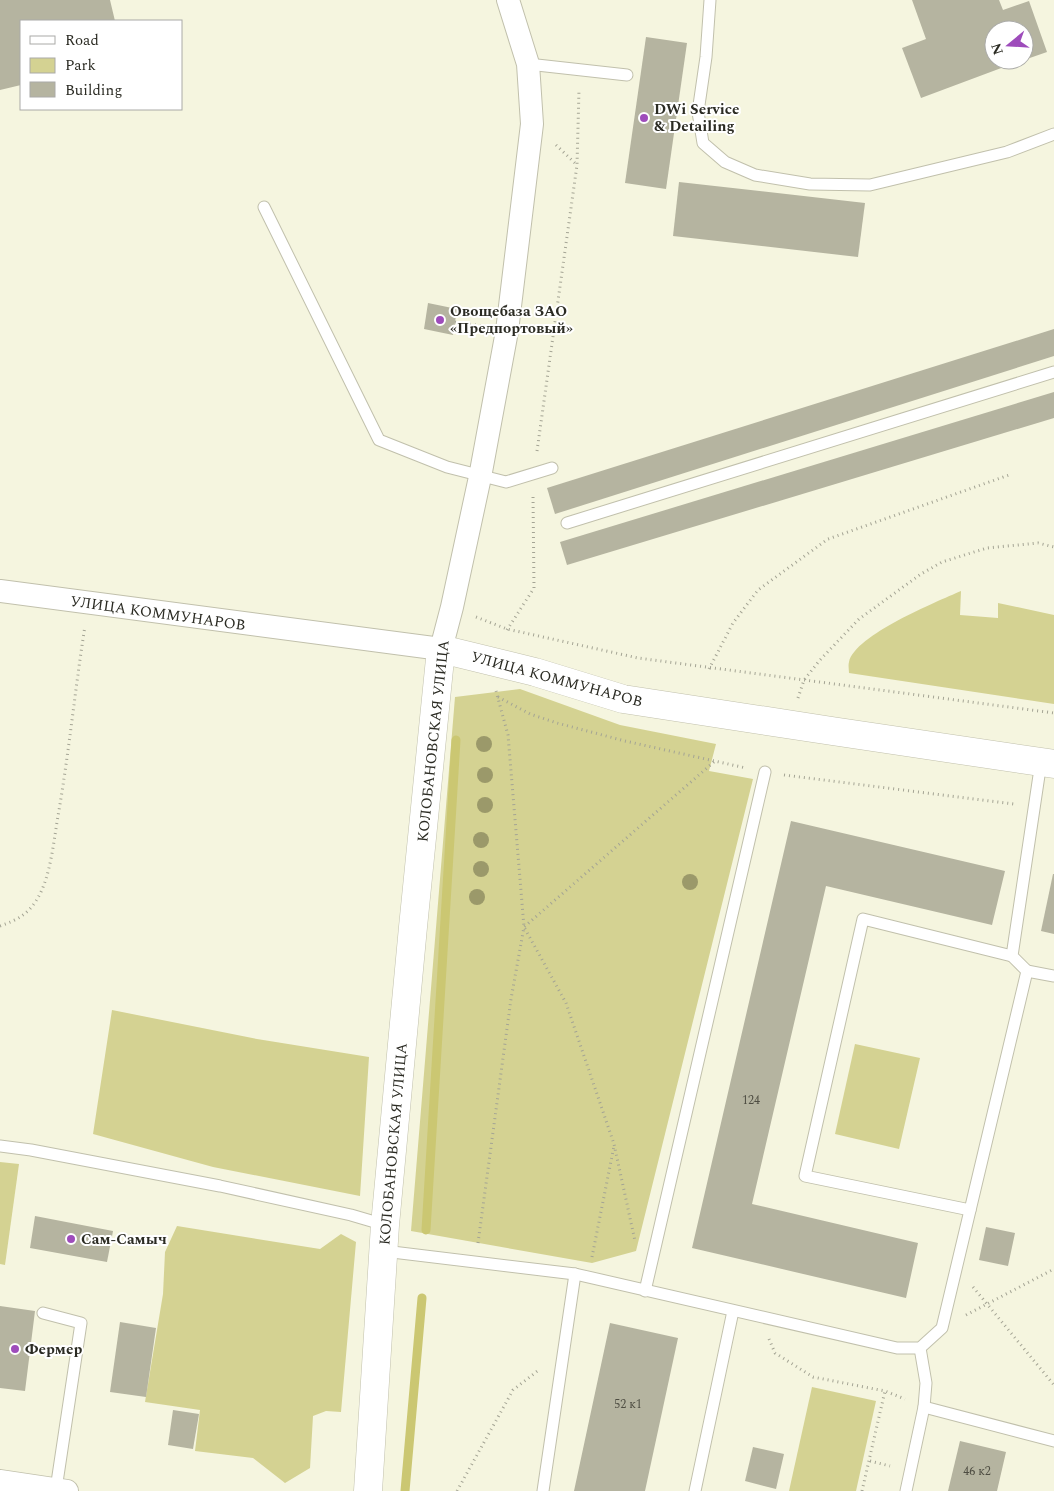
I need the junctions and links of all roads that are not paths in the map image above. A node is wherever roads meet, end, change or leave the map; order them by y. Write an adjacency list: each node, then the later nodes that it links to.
1 (508, 0): 3 (street, КОЛОБАНОВСКАЯ УЛИЦА)
2 (710, 0): 5 (lane)
3 (528, 64): 4 (lane); 9 (street, КОЛОБАНОВСКАЯ УЛИЦА)
4 (627, 75)
5 (1054, 134)
6 (264, 207): 9 (lane)
7 (1054, 372): 10 (lane)
8 (552, 468): 9 (lane)
9 (480, 477): 12 (street, КОЛОБАНОВСКАЯ УЛИЦА)
10 (567, 523)
11 (0, 591): 12 (street, УЛИЦА КОММУНАРОВ)
12 (441, 649): 13 (street, УЛИЦА КОММУНАРОВ); 20 (street, КОЛОБАНОВСКАЯ УЛИЦА)
13 (1048, 763): 15 (lane)
14 (765, 772): 22 (lane)
15 (1012, 956): 16 (lane); 19 (lane)
16 (1027, 971): 17 (lane); 19 (lane)
17 (1054, 976)
18 (0, 1146): 20 (lane)
19 (970, 1210): 25 (lane)
20 (384, 1238): 21 (lane); 30 (street, КОЛОБАНОВСКАЯ УЛИЦА)
21 (575, 1274): 22 (lane); 31 (lane)
22 (645, 1290): 23 (lane)
23 (733, 1311): 25 (lane); 32 (lane)
24 (43, 1313): 29 (lane)
25 (920, 1348): 26 (lane)
26 (924, 1406): 27 (lane); 33 (lane)
27 (1054, 1441)
28 (0, 1481): 29 (street)
29 (61, 1490)
30 (368, 1491)
31 (543, 1491)
32 (695, 1491)
33 (906, 1491)

